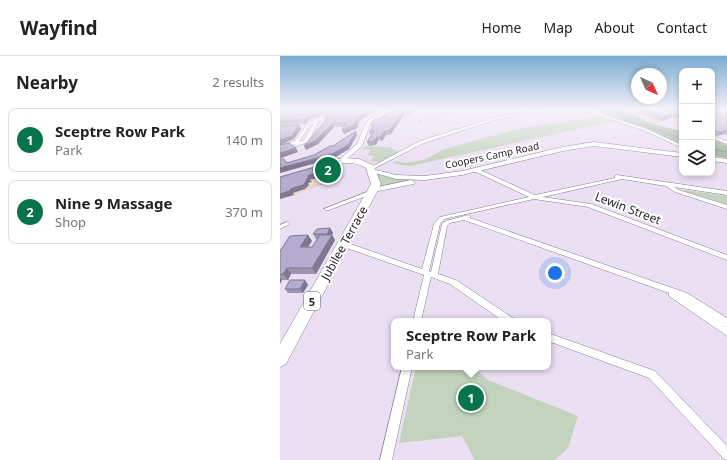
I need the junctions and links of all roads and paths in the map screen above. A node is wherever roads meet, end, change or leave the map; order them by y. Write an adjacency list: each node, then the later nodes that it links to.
1 (307, 128): 11 (street)
2 (313, 128): 11 (street)
3 (365, 128): 12 (main road)
4 (466, 128): 19 (street)
5 (640, 128): 10 (street)
6 (715, 138): 8 (street)
7 (727, 138): 8 (street)
8 (722, 141): 9 (street)
9 (727, 143)
10 (679, 145)
11 (280, 148)
12 (353, 151): 16 (main road); 17 (main road)
13 (679, 155): 20 (main road, Coopers Camp Road)
14 (715, 159): 15 (main road)
15 (727, 161)
16 (337, 162): 17 (highway); 18 (highway); 19 (highway)
17 (356, 162): 19 (highway)
18 (308, 169)
19 (370, 170): 21 (main road, Coopers Camp Road); 23 (highway)
20 (476, 170): 21 (main road, Coopers Camp Road); 25 (street, Lewin Street)
21 (425, 178): 23 (main road, Coopers Camp Road)
22 (668, 184): 24 (street); 25 (street); 26 (street)
23 (372, 191): 27 (street); 32 (highway, Jubilee Terrace / 5)
24 (727, 193)
25 (536, 198): 28 (street); 33 (street, Lewin Street)
26 (727, 207)
27 (327, 209)
28 (490, 209): 29 (street); 34 (street)
29 (465, 218): 34 (street); 35 (street)
30 (287, 224): 31 (street)
31 (280, 227)
32 (343, 244): 34 (street); 41 (highway, Jubilee Terrace / 5)
33 (727, 258)
34 (429, 273): 36 (street); 37 (street)
35 (666, 289): 38 (street); 39 (street)
36 (418, 318)
37 (506, 318)
38 (727, 323)
39 (727, 332)
40 (551, 339): 43 (street)
41 (280, 359)
42 (406, 370): 44 (street)
43 (727, 454)
44 (386, 460)

